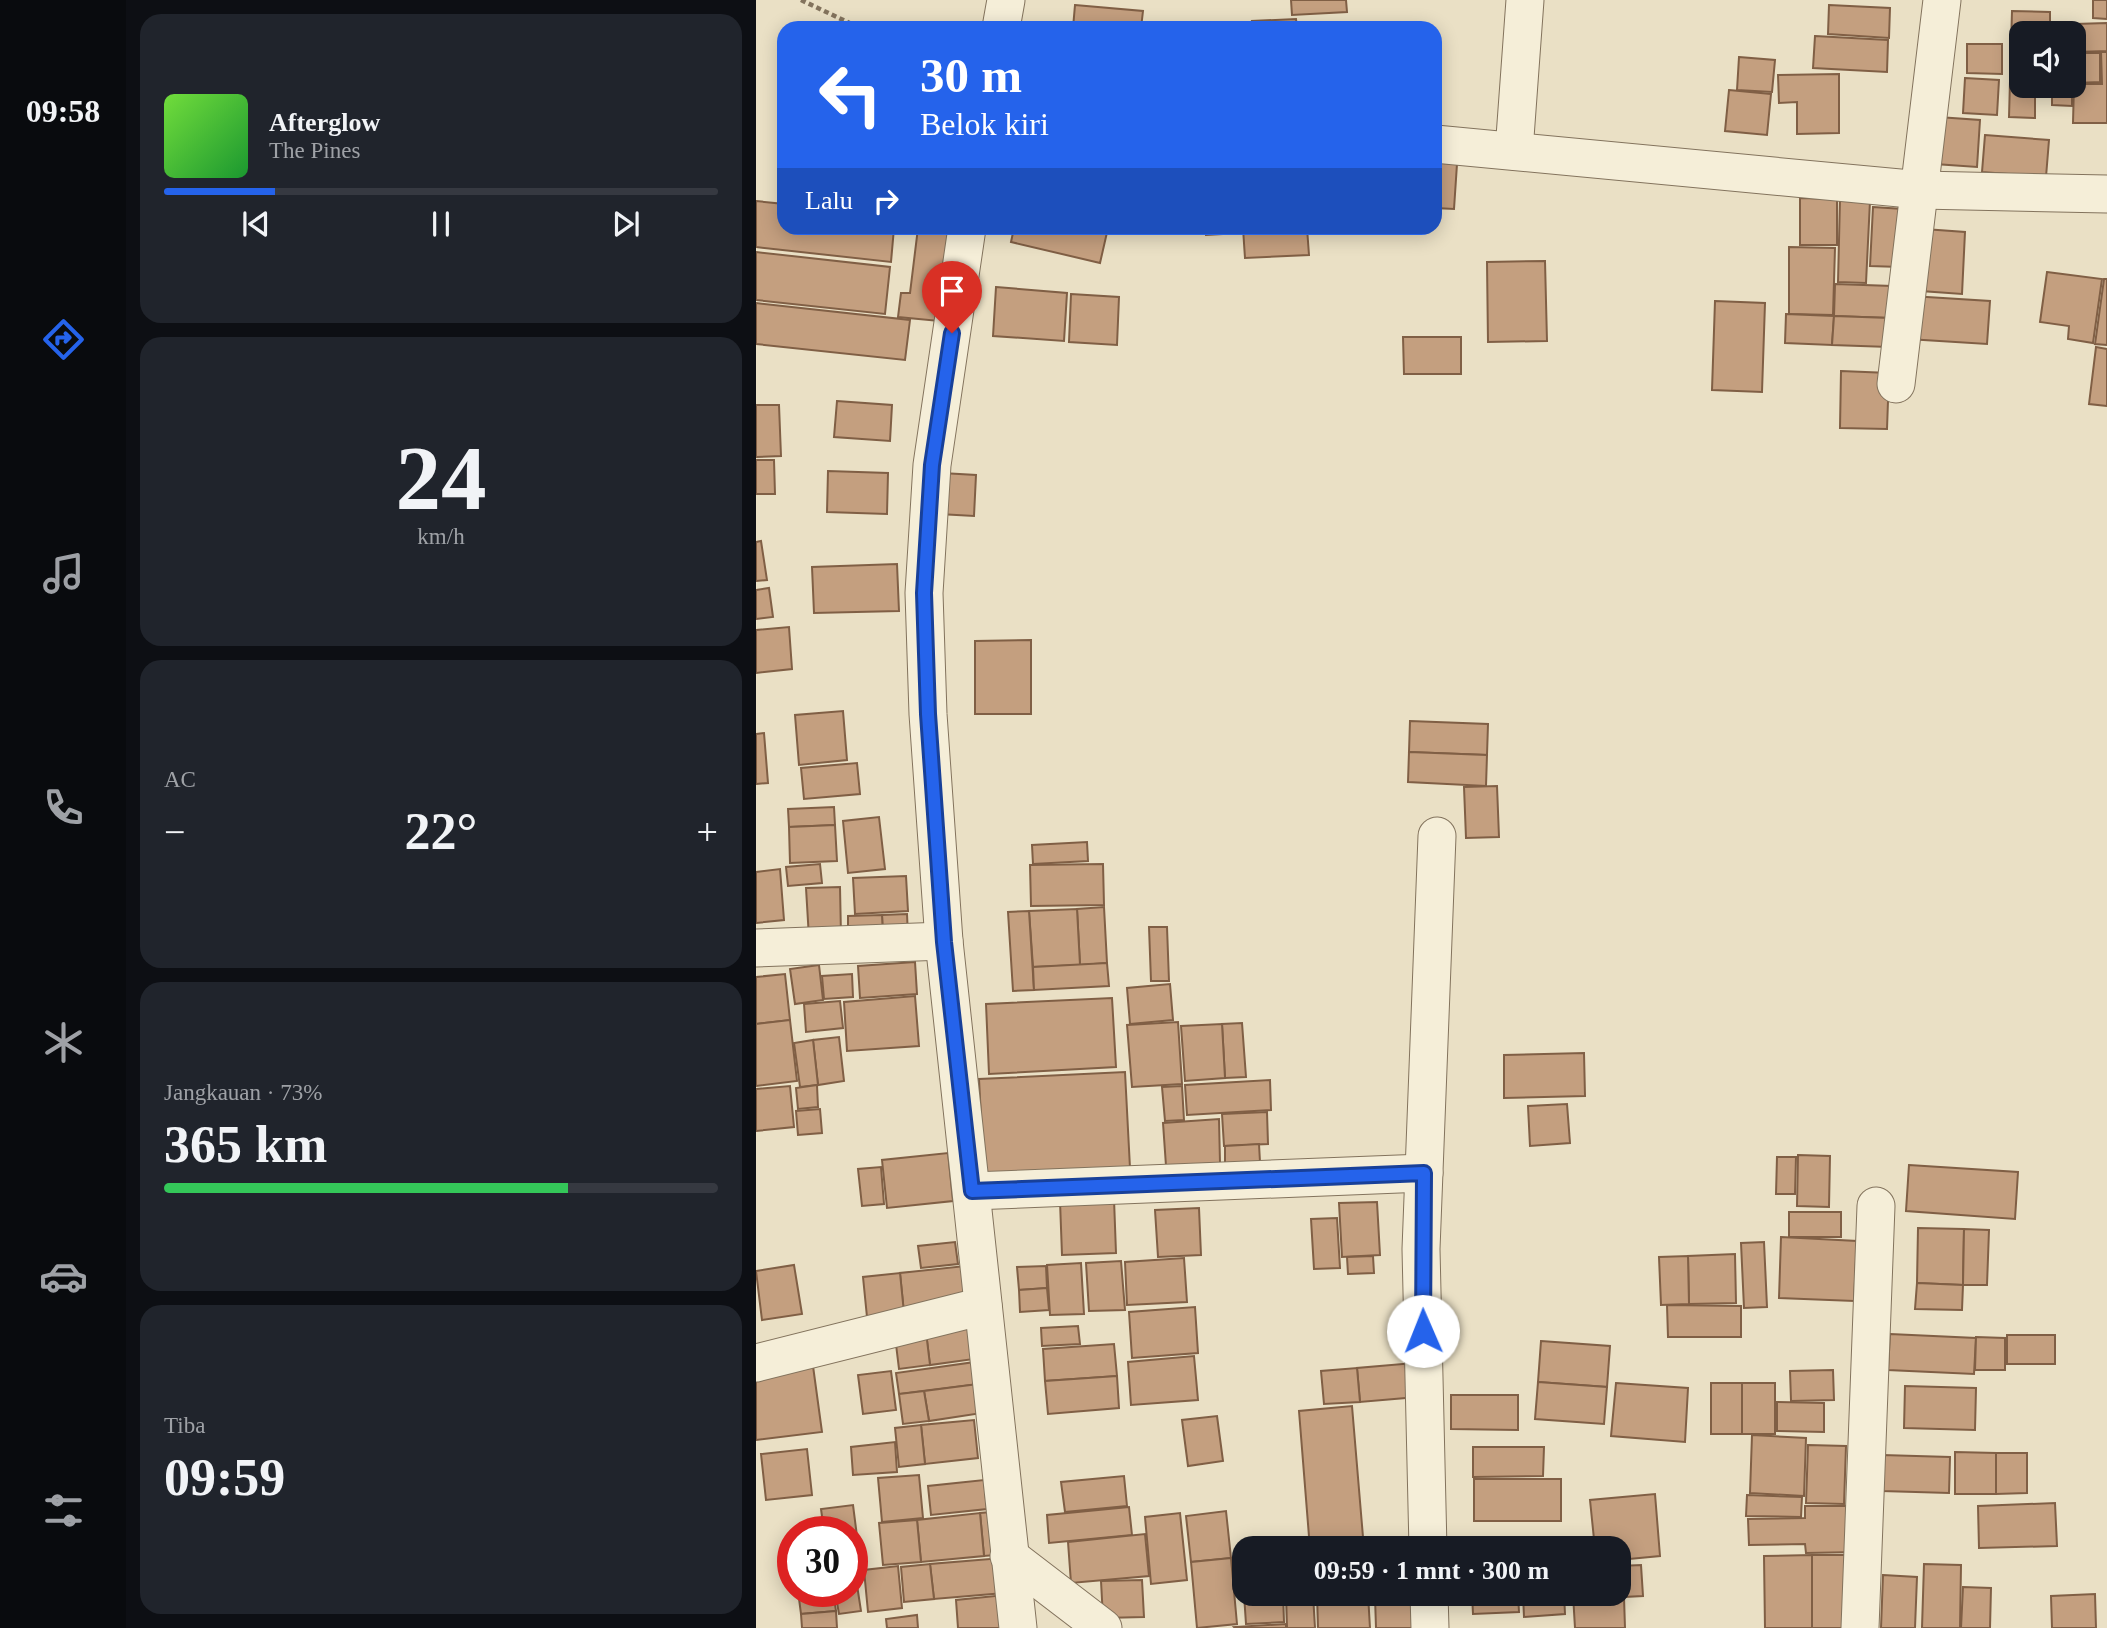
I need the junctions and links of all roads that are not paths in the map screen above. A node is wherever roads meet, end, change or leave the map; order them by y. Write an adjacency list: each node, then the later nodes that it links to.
1 (1006, 0): 4 (street)
2 (1525, 0): 6 (street)
3 (1942, 0): 7 (street)
4 (1002, 21)
5 (1442, 145): 6 (street)
6 (1514, 151): 7 (street)
7 (1921, 190): 8 (street); 10 (street)
8 (2107, 194)
9 (966, 235): 12 (street)
10 (1896, 384)
11 (1437, 836): 14 (street)
12 (944, 942): 13 (street); 15 (street)
13 (756, 948)
14 (1424, 1173): 15 (street); 19 (street)
15 (972, 1191): 17 (street)
16 (1877, 1206): 25 (street)
17 (983, 1306): 18 (street); 20 (street)
18 (756, 1363)
19 (1428, 1536)
20 (1009, 1556): 22 (street); 23 (street)
21 (1429, 1606): 24 (street)
22 (1018, 1628)
23 (1103, 1628)
24 (1430, 1628)
25 (1860, 1628)

